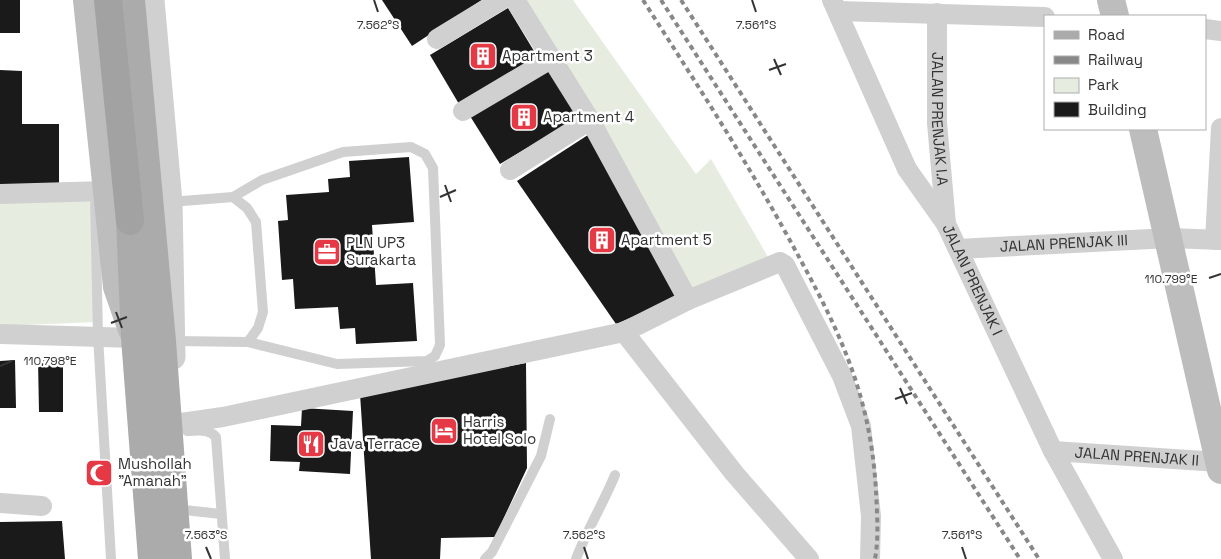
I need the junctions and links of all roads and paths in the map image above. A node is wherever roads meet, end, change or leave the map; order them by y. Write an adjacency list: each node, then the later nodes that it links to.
1 (87, 0): 21 (main road)
2 (108, 0): 25 (highway)
3 (131, 0): 25 (main road)
4 (152, 0): 24 (street)
5 (501, 0): 14 (street)
6 (515, 0): 15 (street)
7 (1111, 0): 10 (main road)
8 (835, 6): 9 (street); 26 (street, JALAN PRENJAK I)
9 (937, 13): 11 (street); 26 (street, JALAN PRENJAK I.A)
10 (1115, 15)
11 (1044, 17)
12 (1206, 29): 13 (street)
13 (1221, 31)
14 (437, 39)
15 (550, 59): 16 (street); 17 (street)
16 (462, 111)
17 (590, 120): 20 (street); 30 (street)
18 (1221, 128): 28 (street)
19 (1143, 130): 27 (main road)
20 (510, 170)
21 (98, 188): 22 (street); 33 (lane); 34 (main road)
22 (0, 194)
23 (233, 197): 24 (lane); 36 (lane); 36 (lane)
24 (170, 202): 35 (street)
25 (140, 220): 34 (main road); 38 (main road)
26 (946, 224): 29 (street, JALAN PRENJAK I)
27 (1170, 238): 28 (street, JALAN PRENJAK III); 29 (street, JALAN PRENJAK III); 40 (main road)
28 (1218, 240)
29 (958, 249): 39 (street, JALAN PRENJAK I)
30 (688, 300): 31 (street); 53 (street)
31 (624, 332): 38 (street); 52 (street)
32 (0, 334): 33 (street)
33 (98, 336): 34 (street); 46 (lane)
34 (135, 338): 47 (main road)
35 (175, 342): 36 (lane); 38 (street)
36 (248, 342)
37 (550, 419): 50 (lane)
38 (168, 426): 44 (main road); 45 (lane)
39 (1053, 450): 40 (street, JALAN PRENJAK II); 54 (street, JALAN PRENJAK I)
40 (1220, 466)
41 (616, 475): 51 (lane)
42 (0, 503): 43 (street)
43 (42, 506)
44 (174, 509): 45 (lane); 48 (main road)
45 (221, 514): 49 (lane)
46 (111, 559)
47 (152, 559)
48 (178, 559)
49 (225, 559)
50 (485, 559)
51 (576, 559)
52 (809, 559)
53 (870, 559)
54 (1113, 559)

